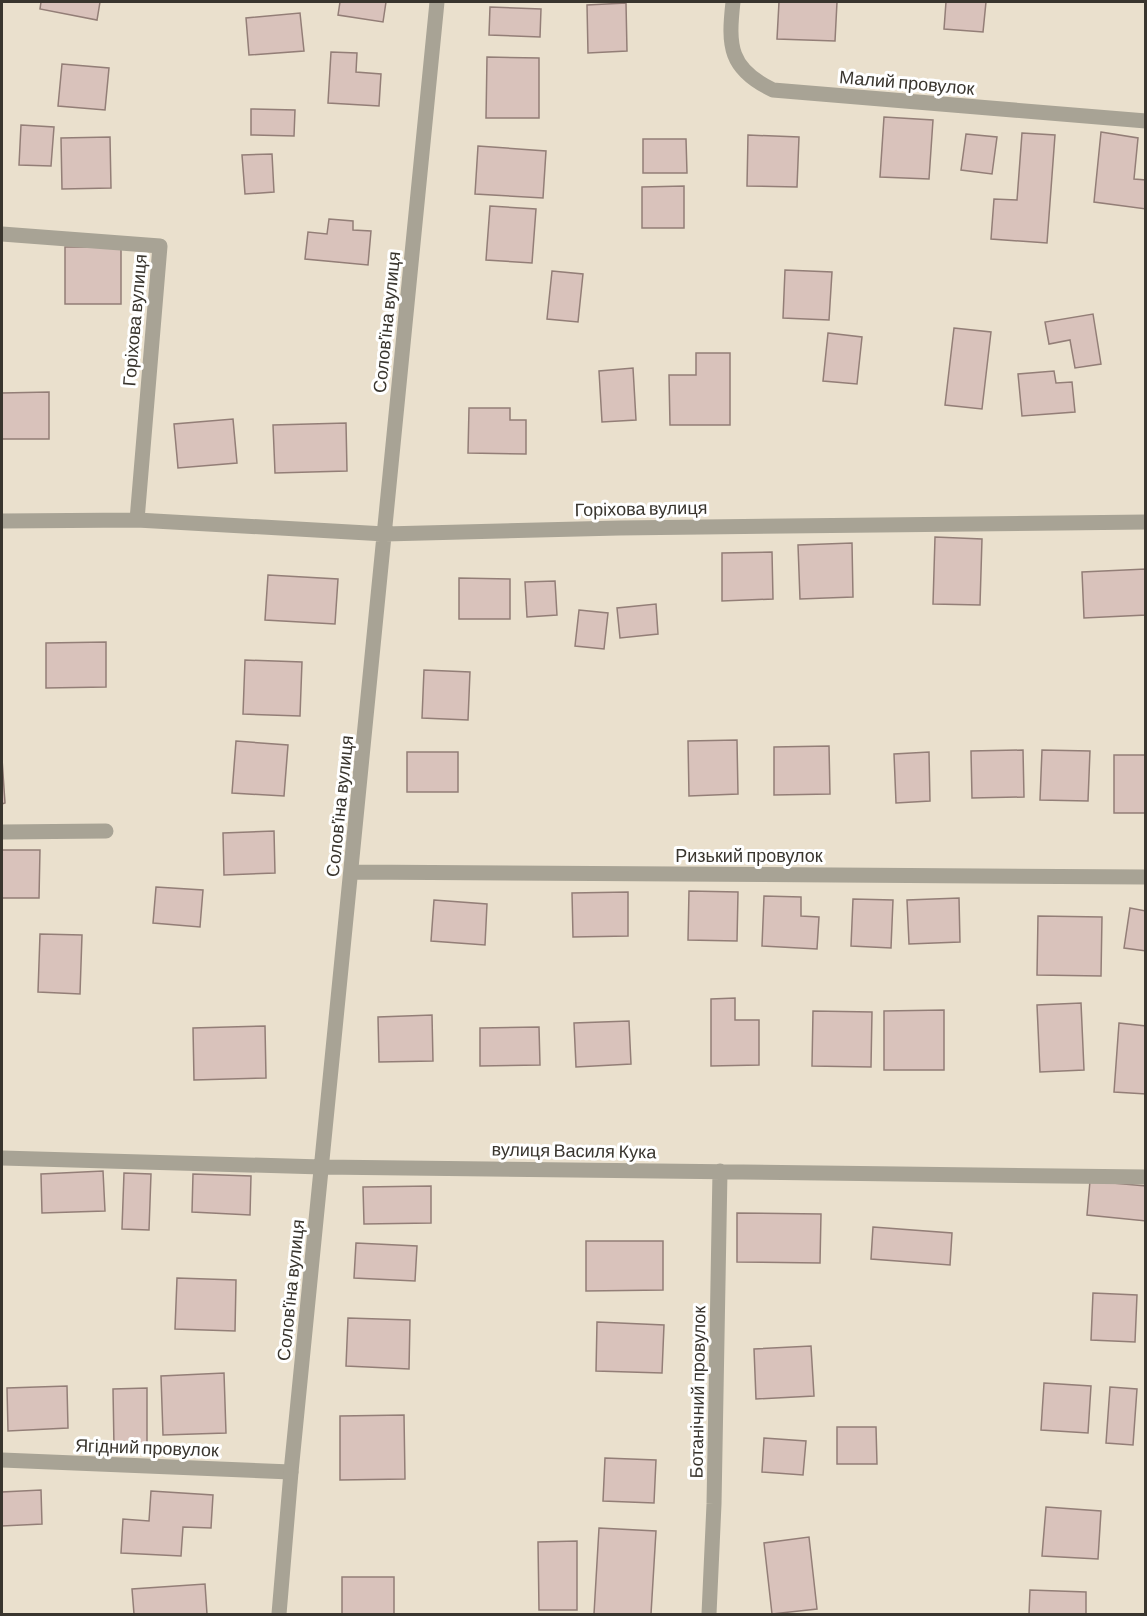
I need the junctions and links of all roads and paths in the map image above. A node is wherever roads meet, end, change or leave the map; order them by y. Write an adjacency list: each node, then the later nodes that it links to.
1 (437, 2): 8 (street, Солов'їна вулиця)
2 (733, 2): 3 (street, Малий провулок)
3 (1146, 121)
4 (2, 234): 5 (street, Горіхова вулиця)
5 (137, 520): 6 (street, Горіхова вулиця); 8 (street, Горіхова вулиця)
6 (2, 521)
7 (1146, 522): 8 (street, Горіхова вулиця)
8 (386, 534): 11 (street, Солов'їна вулиця)
9 (106, 831): 10 (street)
10 (2, 832)
11 (352, 872): 12 (street, Ризький провулок); 14 (street, Солов'їна вулиця)
12 (1146, 877)
13 (2, 1158): 14 (street, вулиця Василя Кука)
14 (322, 1167): 15 (street, вулиця Василя Кука); 18 (street, Солов'їна вулиця)
15 (720, 1171): 16 (street, вулиця Василя Кука); 20 (street, Ботанічний провулок)
16 (1146, 1177)
17 (2, 1460): 18 (street, Ягідний провулок)
18 (291, 1472): 19 (street, Солов'їна вулиця)
19 (279, 1614)
20 (709, 1614)

